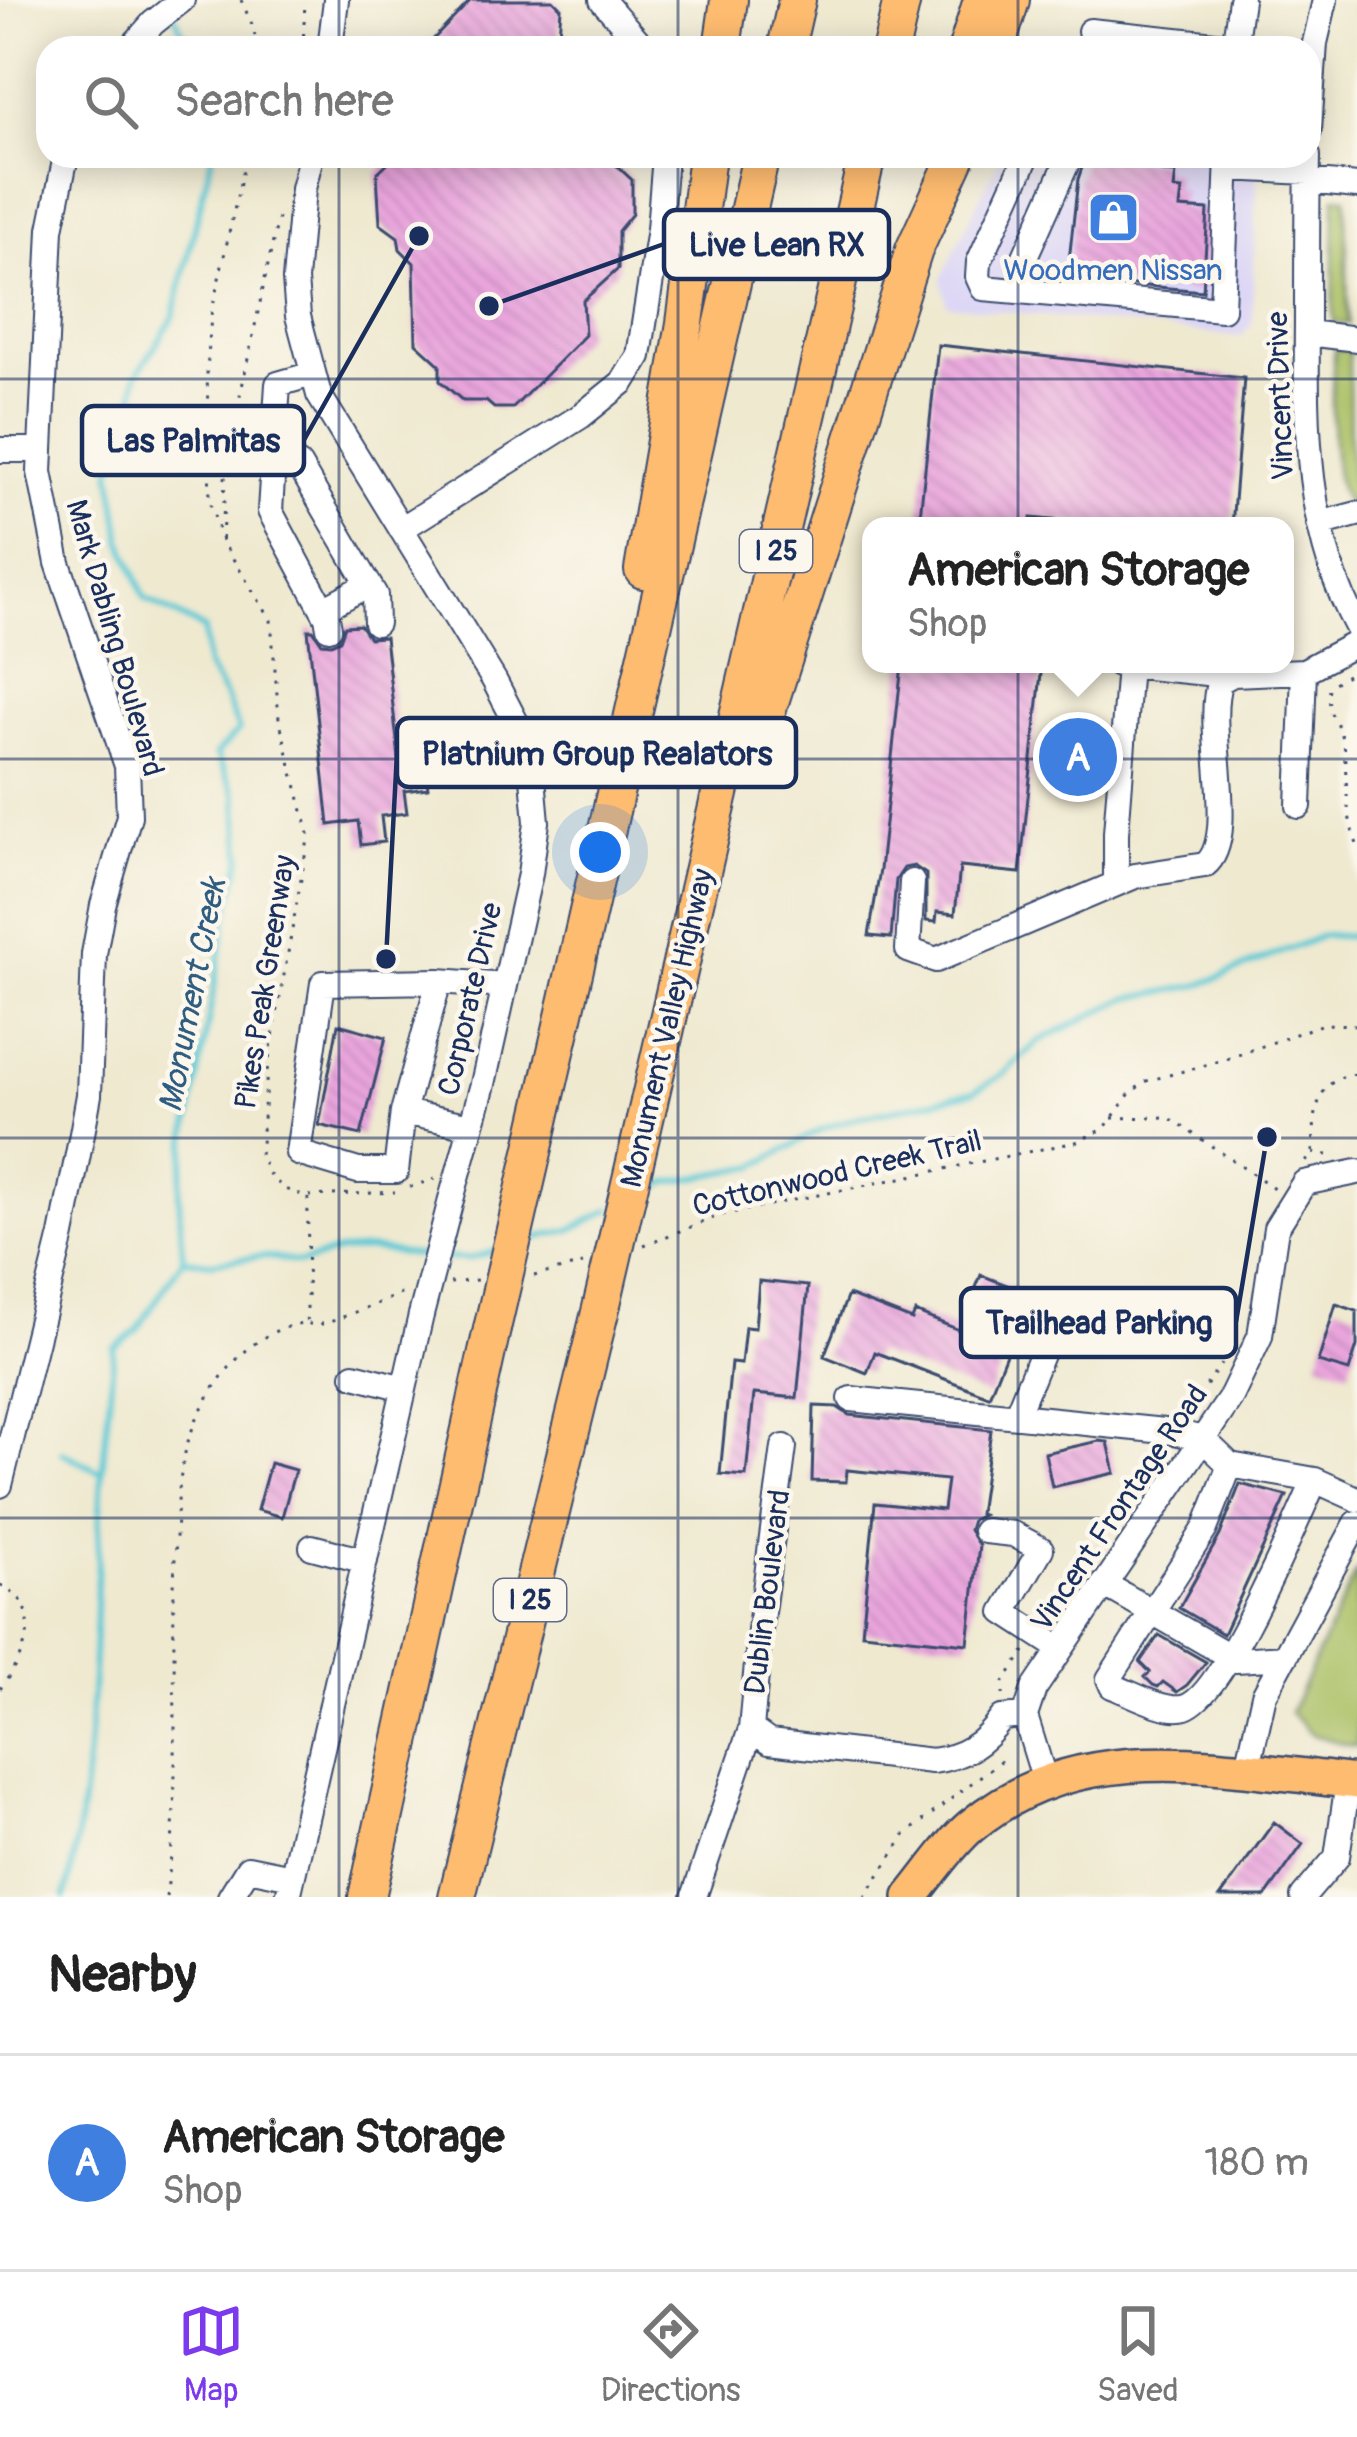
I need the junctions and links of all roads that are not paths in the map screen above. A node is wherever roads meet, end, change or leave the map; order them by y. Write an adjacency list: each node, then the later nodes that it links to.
1 (182, 0): 12 (street)
2 (336, 0): 13 (street)
3 (602, 0): 14 (street)
4 (729, 0): 15 (highway)
5 (797, 0): 16 (highway)
6 (902, 0): 17 (highway)
7 (982, 0): 18 (highway)
8 (1011, 0): 19 (highway)
9 (1241, 0): 21 (street)
10 (1325, 0): 22 (street)
11 (1090, 32): 20 (street)
12 (142, 36)
13 (332, 36)
14 (634, 36)
15 (724, 36)
16 (789, 36)
17 (894, 36)
18 (971, 36)
19 (1000, 36)
20 (1128, 36)
21 (1236, 36)
22 (1317, 36)
23 (64, 168): 42 (street, Mark Dabling Boulevard)
24 (308, 168): 40 (street, Corporate Drive)
25 (663, 168): 46 (street)
26 (705, 168): 60 (highway)
27 (758, 168): 60 (highway)
28 (864, 168): 61 (highway, Monument Valley Highway / I 25)
29 (931, 168): 36 (highway)
30 (952, 168): 36 (highway)
31 (1022, 168): 37 (street)
32 (1065, 168): 37 (street)
33 (1228, 168): 37 (street)
34 (1308, 170): 35 (street); 38 (street, Vincent Drive)
35 (1357, 186)
36 (914, 250): 61 (highway)
37 (1022, 291)
38 (1307, 333): 39 (street); 45 (street, Vincent Drive)
39 (1357, 339)
40 (313, 374): 43 (street); 46 (street, Corporate Drive)
41 (0, 450): 42 (street)
42 (40, 450): 76 (street, Mark Dabling Boulevard)
43 (274, 450): 47 (street); 47 (street)
44 (1357, 514): 45 (street)
45 (1319, 524): 49 (street, Vincent Drive)
46 (401, 530): 63 (street, Corporate Drive)
47 (368, 585): 48 (street)
48 (376, 623)
49 (1357, 627)
50 (1357, 643): 51 (street)
51 (1304, 670): 52 (street); 57 (street)
52 (1294, 671)
53 (1128, 673): 59 (street)
54 (1200, 673): 56 (street)
55 (1265, 673): 56 (street)
56 (1226, 676): 59 (street)
57 (1299, 806)
58 (912, 882): 59 (street)
59 (1116, 883)
60 (582, 941): 96 (highway, bridge)
61 (686, 946): 97 (highway, Monument Valley Highway / I 25, bridge)
62 (440, 981): 63 (street); 64 (street); 64 (street)
63 (505, 986): 65 (street, Corporate Drive)
64 (404, 1112): 65 (street)
65 (471, 1126): 69 (street, Corporate Drive, bridge)
66 (1357, 1172): 72 (street, Vincent Frontage Road)
67 (1060, 1308): 71 (street)
68 (354, 1375): 69 (street)
69 (404, 1388): 81 (street, Corporate Drive)
70 (851, 1399): 71 (street)
71 (1016, 1416): 72 (street)
72 (1203, 1439): 74 (street); 82 (street, Vincent Frontage Road)
73 (784, 1447): 90 (street, Dublin Boulevard)
74 (1229, 1465): 75 (street); 83 (street)
75 (1316, 1480): 77 (street); 88 (street)
76 (0, 1485)
77 (1357, 1499)
78 (1357, 1523): 87 (street)
79 (985, 1531): 84 (street)
80 (311, 1547): 81 (street)
81 (364, 1561): 94 (street, Corporate Drive)
82 (1104, 1584): 83 (street); 86 (street, Vincent Frontage Road)
83 (1152, 1611): 88 (street); 88 (street)
84 (1004, 1612): 85 (street); 86 (street)
85 (988, 1634)
86 (1061, 1648): 89 (street, Vincent Frontage Road)
87 (1285, 1657): 88 (street); 91 (street)
88 (1231, 1658)
89 (1013, 1717): 90 (street, Dublin Boulevard); 92 (street)
90 (751, 1729): 98 (street)
91 (1247, 1771): 92 (main road); 93 (main road)
92 (1045, 1781): 99 (main road)
93 (1353, 1782): 100 (street)
94 (290, 1887): 95 (street)
95 (230, 1897)
96 (368, 1897)
97 (458, 1897)
98 (694, 1897)
99 (911, 1897)
100 (1303, 1897)

